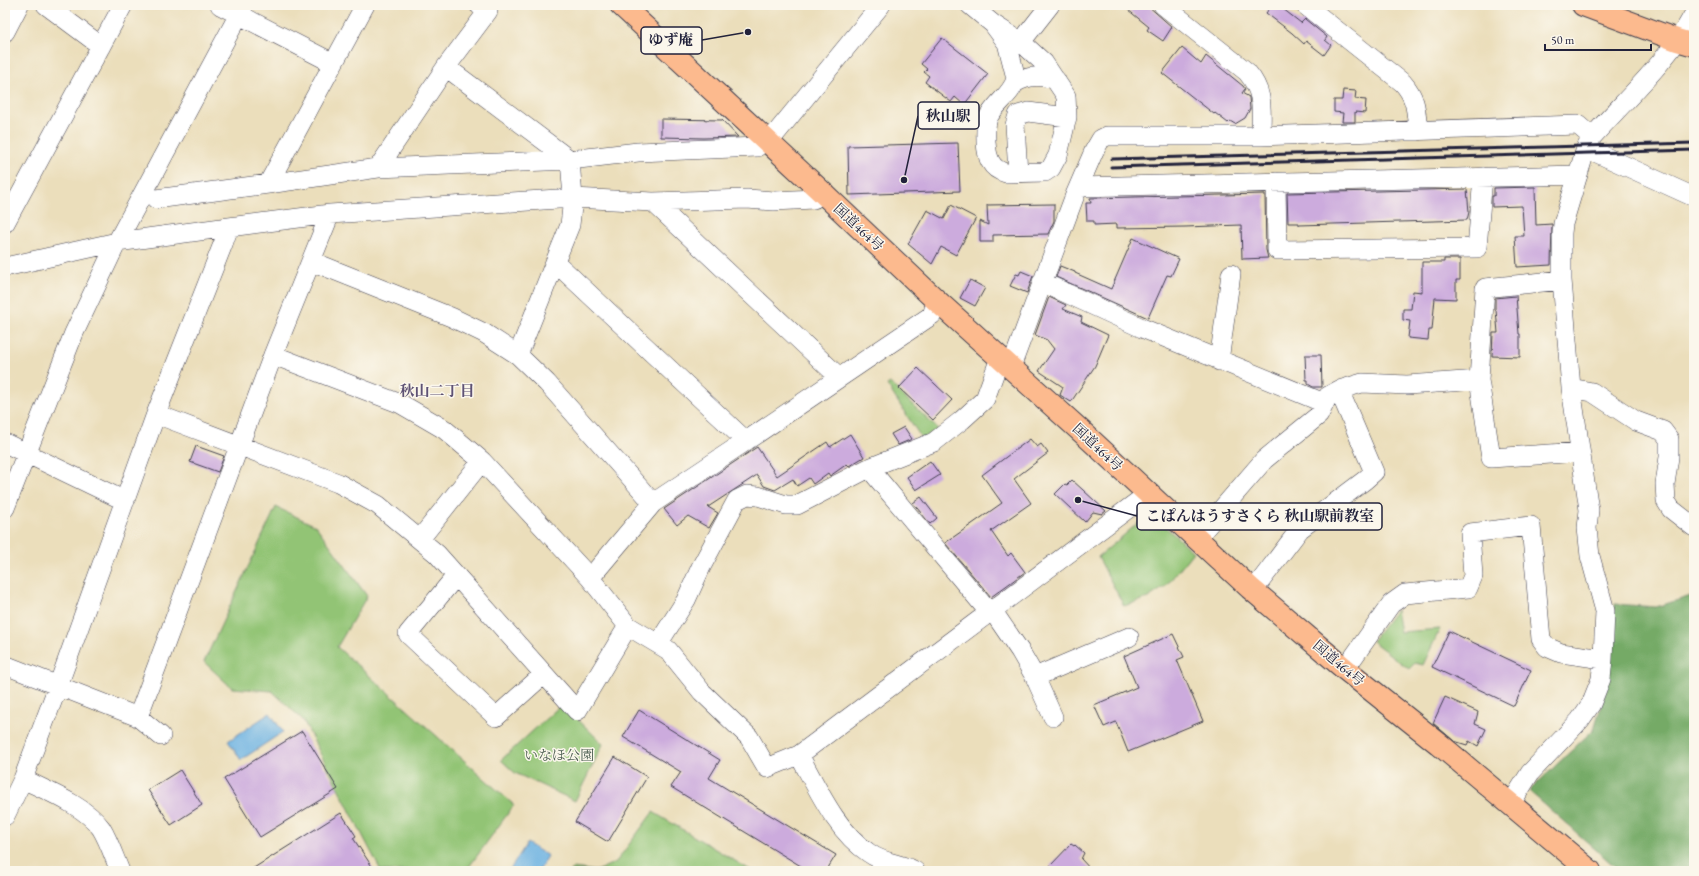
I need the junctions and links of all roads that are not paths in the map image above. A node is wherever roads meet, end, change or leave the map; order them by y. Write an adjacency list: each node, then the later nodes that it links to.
1 (19, 5): 17 (street)
2 (46, 5): 20 (street)
3 (123, 5): 20 (street)
4 (220, 5): 14 (street)
5 (365, 5): 21 (street)
6 (621, 5): 29 (main road, 国道464号)
7 (881, 5): 29 (street)
8 (970, 5): 16 (street)
9 (1050, 5): 18 (street)
10 (1163, 5): 27 (street)
11 (1306, 5): 26 (street)
12 (1583, 5): 19 (main road)
13 (487, 7): 22 (street)
14 (241, 10): 21 (street); 46 (street)
15 (1694, 14): 19 (street)
16 (994, 24): 18 (street); 24 (street)
17 (5, 32)
18 (1021, 42): 23 (street)
19 (1685, 43): 28 (street)
20 (102, 46): 44 (street)
21 (333, 63): 36 (street)
22 (446, 67): 30 (street); 31 (street)
23 (1056, 80): 24 (street); 25 (street)
24 (1015, 83): 32 (street)
25 (1067, 117): 32 (street); 32 (street)
26 (1418, 131): 27 (street); 28 (street)
27 (1261, 136): 37 (street)
28 (1589, 142): 33 (street); 38 (street)
29 (762, 145): 30 (street); 53 (main road, 国道464号)
30 (570, 160): 31 (street); 39 (street)
31 (378, 168): 36 (street)
32 (1018, 173)
33 (1578, 175): 34 (street); 51 (street)
34 (1483, 177): 35 (street); 35 (street)
35 (1276, 182): 37 (street)
36 (268, 184): 41 (street)
37 (1079, 187): 52 (street)
38 (1694, 197)
39 (573, 198): 42 (street); 43 (street); 48 (street)
40 (814, 198): 42 (street)
41 (156, 199)
42 (652, 202): 58 (street)
43 (330, 214): 45 (street); 47 (street)
44 (5, 223)
45 (228, 227): 46 (street); 63 (street)
46 (117, 242): 49 (street); 68 (street)
47 (311, 261): 54 (street); 55 (street)
48 (555, 262): 55 (street); 64 (street)
49 (5, 267)
50 (1230, 274): 56 (street)
51 (1562, 280): 59 (street); 60 (street)
52 (1042, 282): 56 (street); 57 (street)
53 (937, 301): 57 (main road, 国道464号); 58 (street)
54 (273, 355): 66 (street); 69 (street)
55 (518, 355): 73 (street)
56 (1219, 360): 62 (street)
57 (1005, 362): 70 (street); 71 (main road, 国道464号)
58 (839, 377): 64 (street)
59 (1479, 380): 61 (street); 67 (street)
60 (1571, 388): 67 (street); 75 (street)
61 (1339, 390): 62 (street); 80 (street)
62 (1324, 403): 77 (street)
63 (156, 414): 66 (street); 72 (street)
64 (746, 441): 73 (street)
65 (5, 443): 68 (street)
66 (239, 445): 76 (street); 91 (street)
67 (1580, 452): 85 (street)
68 (26, 453): 72 (street); 74 (street)
69 (482, 461): 76 (street); 79 (street)
70 (869, 468): 81 (street); 84 (street)
71 (1148, 493): 77 (main road, 国道464号); 81 (street)
72 (125, 501): 90 (street)
73 (653, 503): 79 (street)
74 (5, 508)
75 (1694, 527)
76 (420, 539): 78 (street)
77 (1196, 539): 80 (main road, 国道464号)
78 (456, 576): 88 (street); 88 (street)
79 (590, 578): 82 (street)
80 (1250, 588): 87 (main road, 国道464号)
81 (990, 611): 89 (street); 94 (street)
82 (628, 626): 84 (street); 88 (street)
83 (1129, 637): 89 (street)
84 (658, 644): 94 (street)
85 (1603, 659): 87 (street); 96 (street)
86 (5, 665): 90 (street)
87 (1345, 669): 96 (main road, 国道464号)
88 (544, 674)
89 (1035, 677): 92 (street)
90 (58, 686): 91 (street); 95 (street)
91 (138, 717): 93 (street)
92 (1053, 717)
93 (161, 736)
94 (799, 755): 99 (street)
95 (23, 779): 97 (street); 98 (street)
96 (1510, 805): 100 (main road, 国道464号)
97 (5, 816)
98 (120, 871)
99 (914, 871)
100 (1590, 871)

